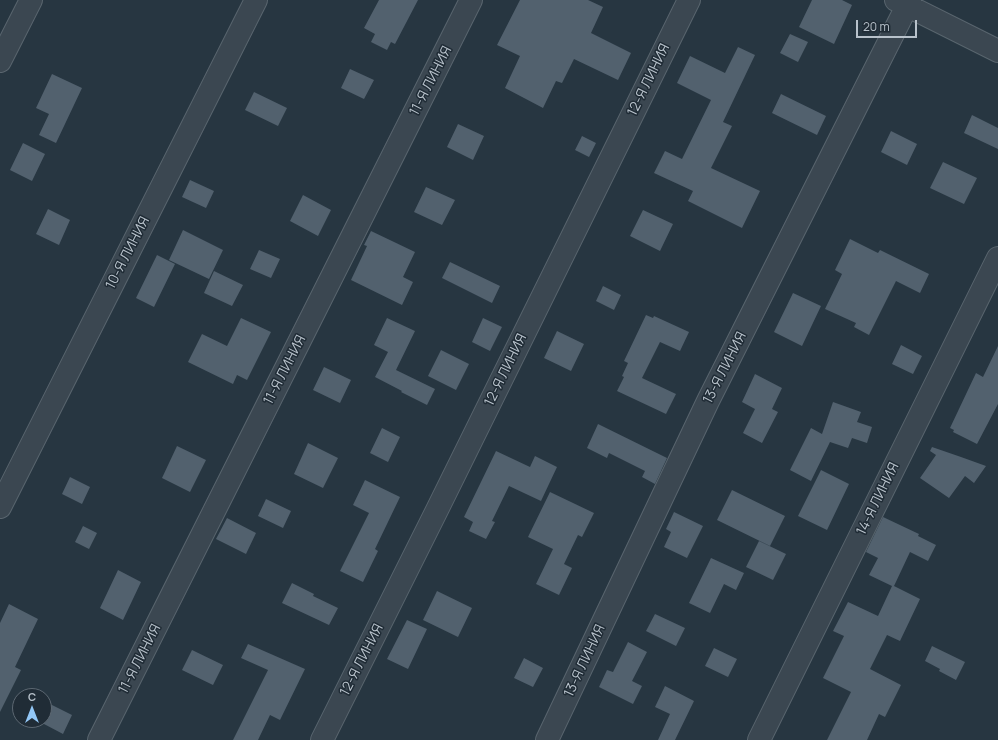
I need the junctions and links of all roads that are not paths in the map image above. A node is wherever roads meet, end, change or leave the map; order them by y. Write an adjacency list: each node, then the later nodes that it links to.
1 (31, 0): 7 (street)
2 (256, 0): 9 (street, 10-Я ЛИНИЯ)
3 (471, 0): 10 (street, 11-Я ЛИНИЯ)
4 (689, 0): 11 (street, 12-Я ЛИНИЯ)
5 (904, 2): 6 (street); 12 (street, 13-Я ЛИНИЯ)
6 (998, 51)
7 (0, 61)
8 (998, 258): 13 (street, 14-Я ЛИНИЯ)
9 (0, 507)
10 (99, 740)
11 (322, 740)
12 (547, 740)
13 (759, 740)

